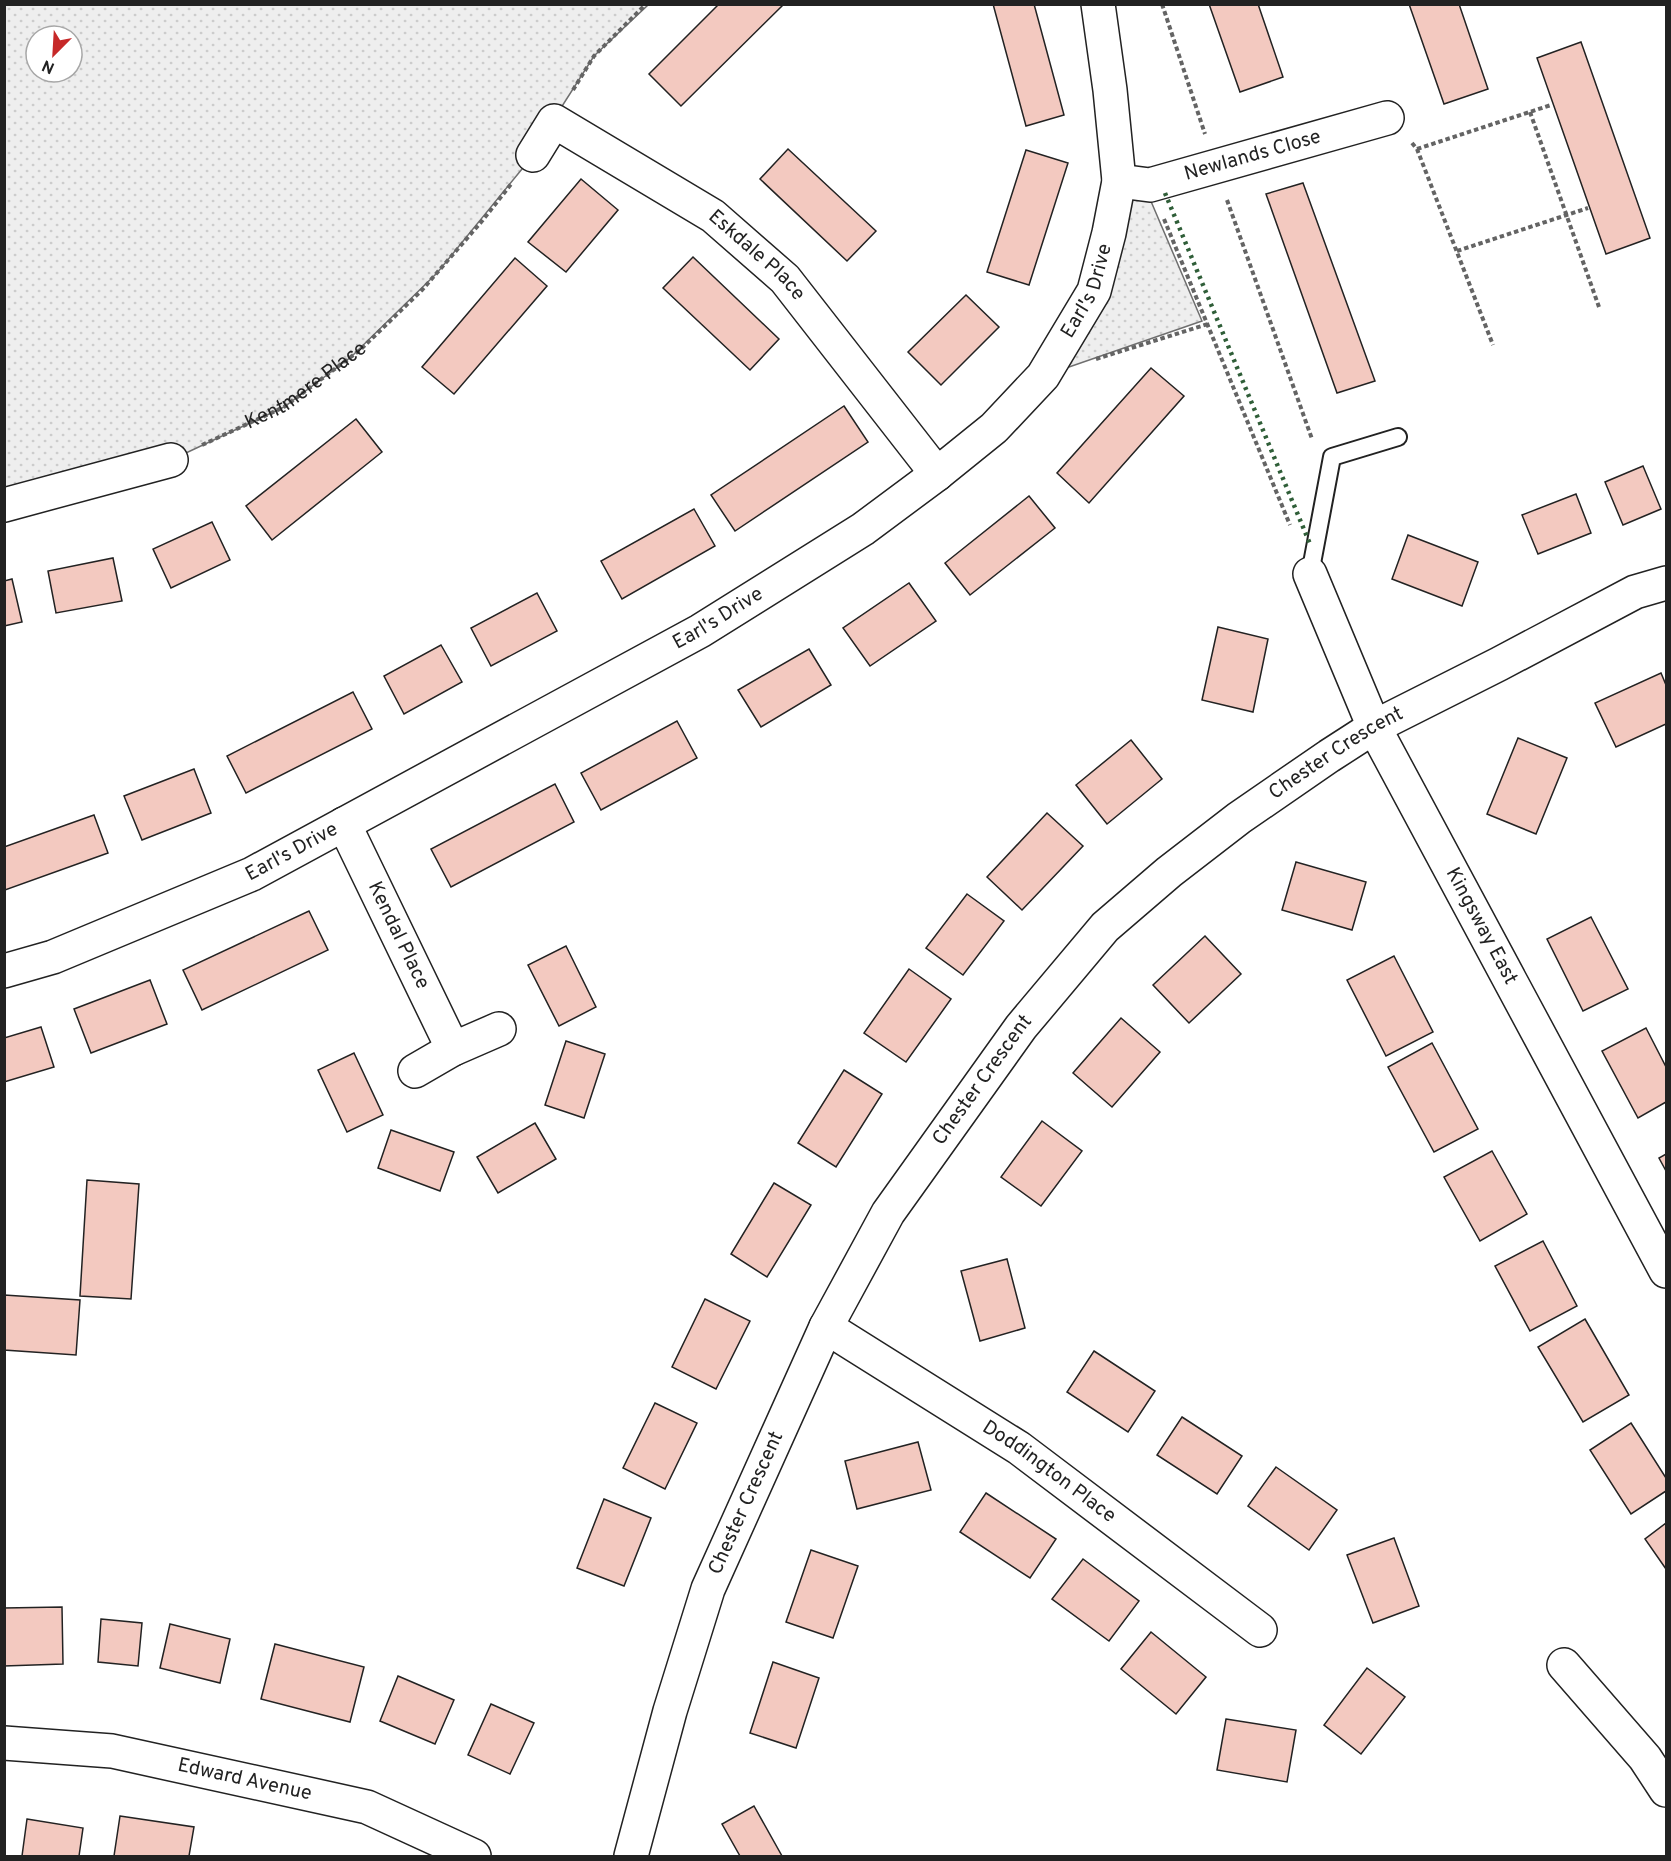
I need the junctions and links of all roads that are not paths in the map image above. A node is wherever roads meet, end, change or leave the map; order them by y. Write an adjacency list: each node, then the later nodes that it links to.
1 (1098, 4): 4 (street, Earl's Drive)
2 (1387, 118): 4 (street, Newlands Close)
3 (533, 155): 7 (street, Eskdale Place)
4 (1134, 183): 7 (street, Earl's Drive)
5 (1398, 437): 9 (lane)
6 (171, 460): 8 (street)
7 (937, 474): 12 (street, Earl's Drive)
8 (4, 506)
9 (1310, 574): 11 (street, Kingsway East)
10 (1666, 583): 11 (street, Chester Crescent)
11 (1374, 727): 17 (street, Kingsway East); 18 (street, Chester Crescent)
12 (344, 824): 13 (street, Earl's Drive); 15 (street, Kendal Place)
13 (4, 971)
14 (499, 1029): 15 (street)
15 (453, 1049): 16 (street)
16 (415, 1071)
17 (1666, 1271)
18 (826, 1327): 19 (street, Doddington Place); 24 (street, Chester Crescent)
19 (1260, 1630)
20 (1564, 1665): 22 (street)
21 (4, 1743): 23 (street, Edward Avenue)
22 (1666, 1790)
23 (474, 1857)
24 (631, 1857)

